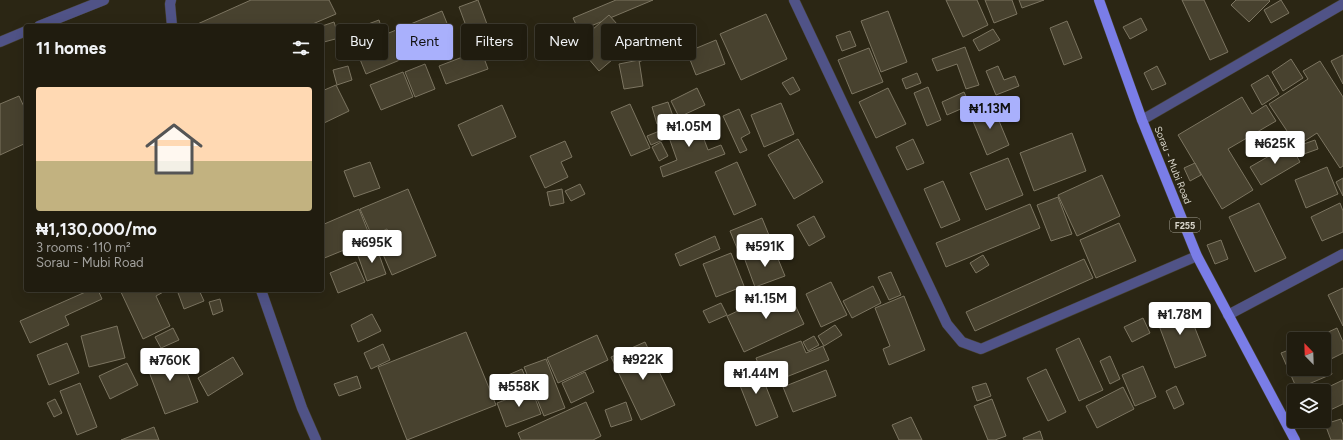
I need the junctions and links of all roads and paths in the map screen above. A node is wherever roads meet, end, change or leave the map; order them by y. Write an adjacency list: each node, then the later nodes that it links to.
1 (104, 0): 6 (street)
2 (171, 0): 7 (street)
3 (794, 0): 12 (street)
4 (1099, 0): 10 (main road, Sorau - Mubi Road / F255)
5 (1343, 4): 10 (street)
6 (44, 24)
7 (172, 24)
8 (24, 32): 9 (street)
9 (0, 42)
10 (1142, 120): 12 (main road, Sorau - Mubi Road / F255)
11 (1343, 254): 14 (street)
12 (1197, 256): 14 (main road, Sorau - Mubi Road / F255)
13 (262, 292): 15 (street)
14 (1228, 315): 16 (main road, Sorau - Mubi Road / F255)
15 (316, 440)
16 (1295, 440)

